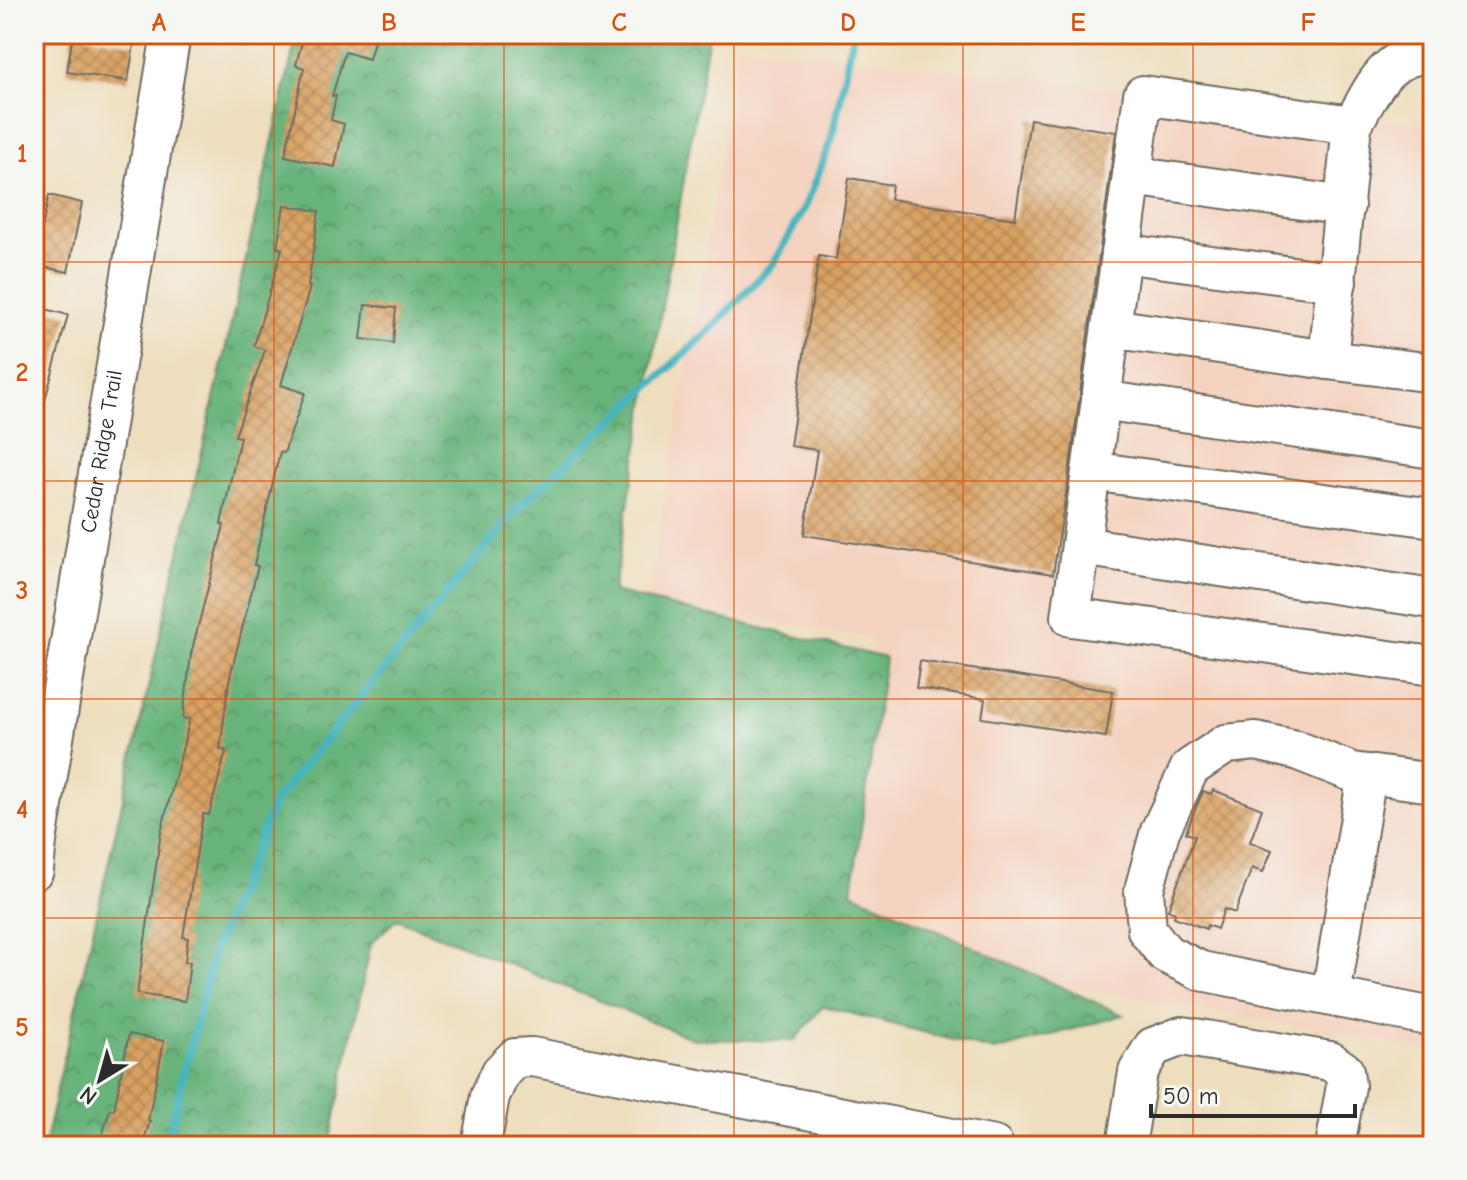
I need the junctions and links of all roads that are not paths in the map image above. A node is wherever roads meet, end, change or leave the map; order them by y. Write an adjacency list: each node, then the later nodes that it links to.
1 (171, 34): 20 (street, Cedar Ridge Trail)
2 (1433, 53): 3 (street)
3 (1352, 125): 4 (street); 5 (street)
4 (1132, 176): 5 (street); 6 (street)
5 (1345, 206): 7 (street)
6 (1121, 253): 7 (street); 8 (street)
7 (1337, 282): 9 (street)
8 (1111, 328): 9 (street); 11 (street)
9 (1328, 360): 10 (street)
10 (1433, 373)
11 (1101, 400): 12 (street); 13 (street)
12 (1433, 449)
13 (1091, 471): 14 (street); 15 (street)
14 (1433, 518)
15 (1081, 546): 16 (street); 17 (street)
16 (1433, 599)
17 (1433, 666)
18 (1367, 774): 19 (street); 21 (street); 21 (street)
19 (1433, 783)
20 (35, 851)
21 (1331, 996): 22 (street)
22 (1433, 1017)
23 (481, 1146): 24 (street)
24 (994, 1146)
25 (1126, 1146): 26 (street)
26 (1335, 1146)

